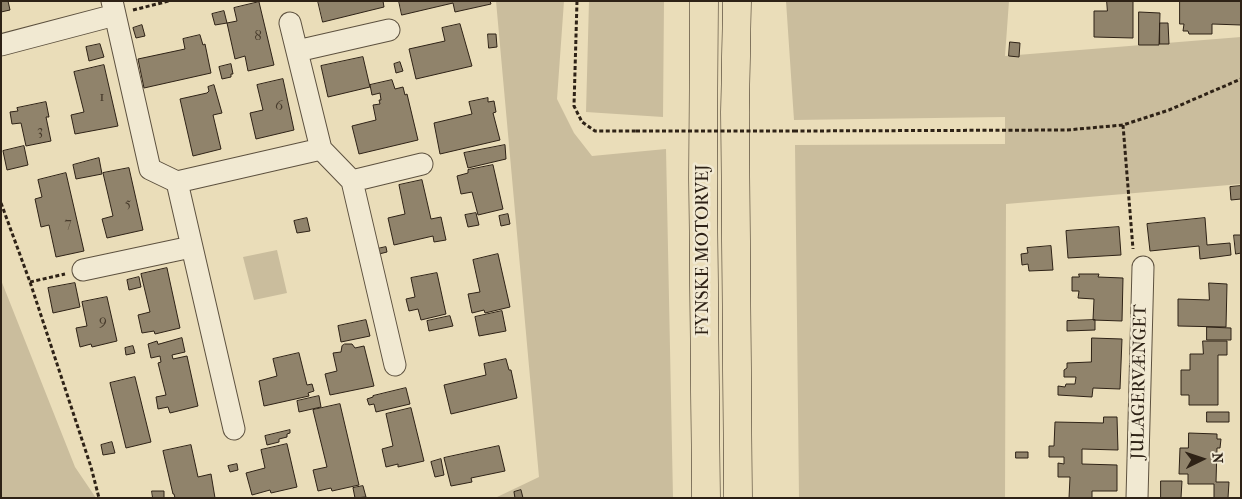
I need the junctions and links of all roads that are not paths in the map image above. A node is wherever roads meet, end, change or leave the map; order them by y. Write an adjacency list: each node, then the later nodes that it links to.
1 (704, 1): 17 (highway, FYNSKE MOTORVEJ)
2 (737, 1): 18 (highway, FYNSKE MOTORVEJ)
3 (114, 8): 6 (street); 11 (street)
4 (290, 23): 7 (street)
5 (389, 30): 7 (street)
6 (1, 45)
7 (298, 51): 8 (street)
8 (321, 149): 10 (street); 11 (street)
9 (422, 164): 10 (street)
10 (352, 181): 15 (street)
11 (177, 182): 12 (street)
12 (192, 247): 14 (street); 16 (street)
13 (1143, 267): 19 (street, JULAGERVÆNGET)
14 (83, 270)
15 (395, 365)
16 (234, 429)
17 (706, 498)
18 (738, 498)
19 (1137, 498)

